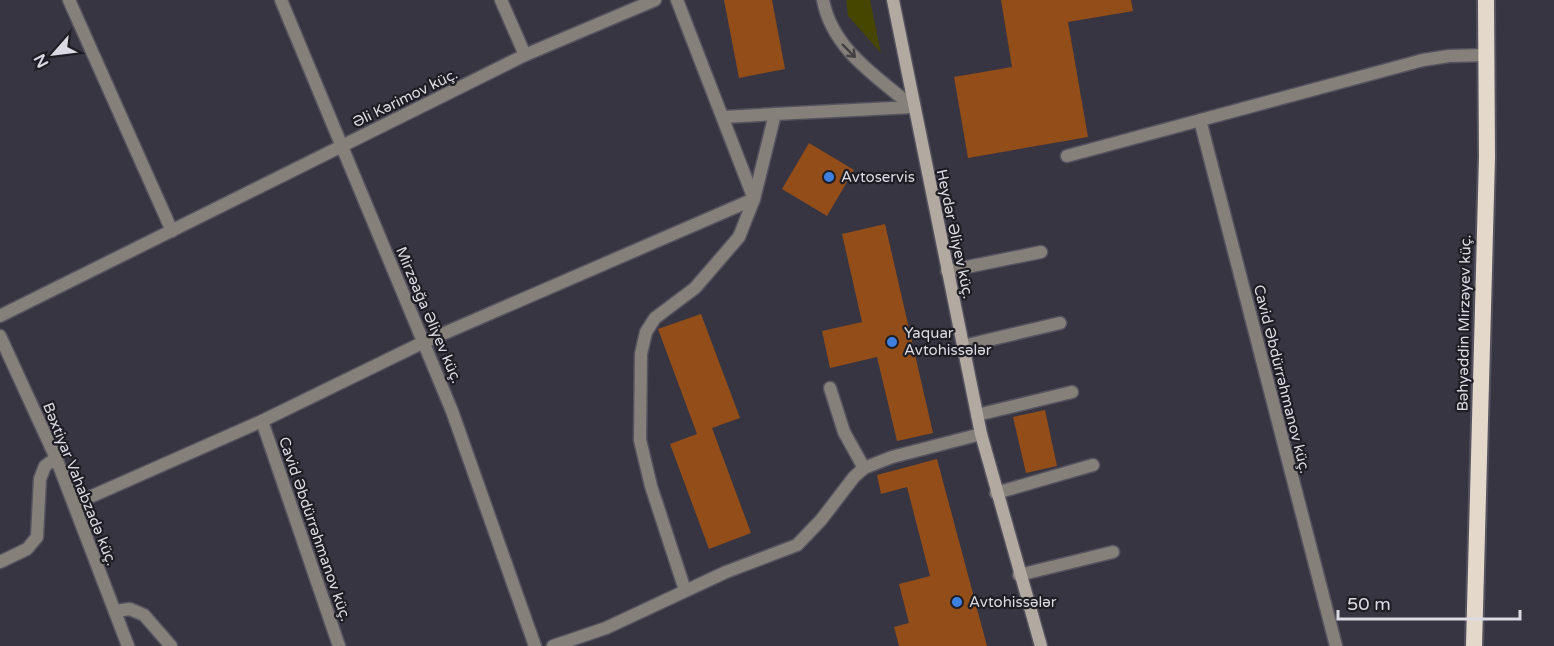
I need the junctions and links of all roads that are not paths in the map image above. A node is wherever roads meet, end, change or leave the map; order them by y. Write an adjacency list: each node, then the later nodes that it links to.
1 (69, 0): 18 (street)
2 (281, 0): 15 (street, Mirzəağa Əliyev küç.)
3 (501, 0): 9 (street)
4 (655, 0): 9 (street, Əli Kərimov küç.)
5 (677, 0): 13 (street)
6 (823, 0): 11 (street, one-way to 11)
7 (893, 0): 11 (main road, Heydər Əliyev küç.)
8 (1486, 0): 10 (highway, Bəhyəddin Mirzəyev küç.)
9 (525, 55): 15 (street, Əli Kərimov küç.)
10 (1488, 55): 14 (street); 48 (highway, Bəhyəddin Mirzəyev küç.)
11 (913, 107): 12 (street); 20 (main road, Heydər Əliyev küç.)
12 (775, 114): 13 (street); 17 (street)
13 (725, 117): 17 (street)
14 (1200, 120): 16 (street); 47 (street, Cavid Əbdürrəhmanov küç.)
15 (342, 145): 18 (street, Əli Kərimov küç.); 24 (street, Mirzəağa Əliyev küç.)
16 (1067, 156)
17 (754, 199): 24 (street); 39 (street)
18 (172, 231): 21 (street, Əli Kərimov küç.)
19 (1041, 252): 20 (street)
20 (947, 271): 25 (main road, Heydər Əliyev küç.)
21 (0, 316)
22 (1060, 323): 25 (street)
23 (0, 336): 31 (street, Bəxtiyar Vahabzadə küç.)
24 (424, 342): 29 (street); 44 (street, Mirzəağa Əliyev küç.)
25 (963, 346): 28 (main road, Heydər Əliyev küç.)
26 (830, 388): 33 (street)
27 (1072, 392): 28 (street)
28 (977, 415): 30 (main road, Heydər Əliyev küç.)
29 (262, 421): 35 (street); 43 (street, Cavid Əbdürrəhmanov küç.)
30 (981, 434): 33 (street); 34 (main road, Heydər Əliyev küç.)
31 (56, 458): 35 (street, Bəxtiyar Vahabzadə küç.); 37 (street)
32 (1093, 465): 34 (street)
33 (864, 468): 39 (street)
34 (996, 493): 38 (main road, Heydər Əliyev küç.)
35 (74, 504): 40 (street, Bəxtiyar Vahabzadə küç.)
36 (1113, 552): 38 (street)
37 (0, 562)
38 (1019, 574): 46 (main road, Heydər Əliyev küç.)
39 (685, 590): 45 (street)
40 (115, 611): 41 (street, Bəxtiyar Vahabzadə küç.); 42 (street)
41 (128, 646)
42 (171, 646)
43 (339, 646)
44 (535, 646)
45 (553, 646)
46 (1041, 646)
47 (1336, 646)
48 (1474, 646)

